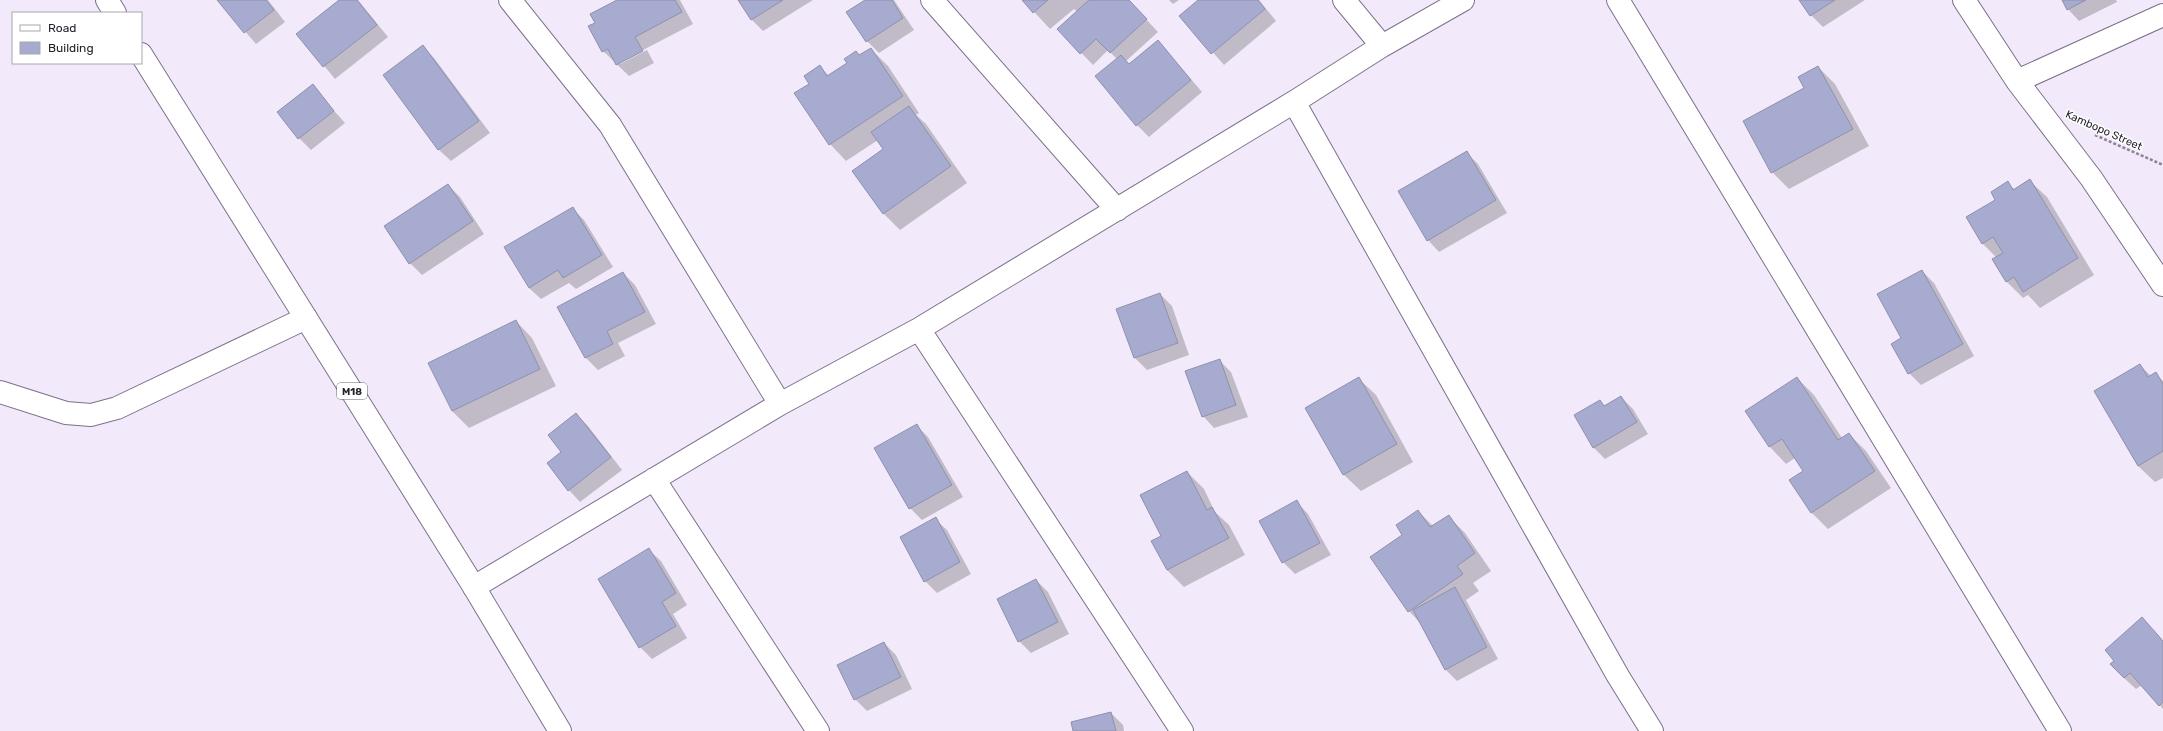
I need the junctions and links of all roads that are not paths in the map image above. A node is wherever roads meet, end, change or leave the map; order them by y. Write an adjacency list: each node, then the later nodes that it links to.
1 (107, 0): 8 (street)
2 (510, 0): 19 (street)
3 (932, 0): 14 (street)
4 (1344, 0): 10 (street)
5 (1463, 0): 10 (street)
6 (1618, 0): 26 (street)
7 (1964, 0): 12 (street)
8 (115, 12)
9 (2163, 15): 12 (street)
10 (1382, 46): 13 (street)
11 (142, 56): 16 (street, M18)
12 (2017, 81): 15 (street)
13 (1294, 102): 14 (street); 25 (street)
14 (1117, 210): 17 (street)
15 (2163, 285)
16 (306, 318): 18 (street); 21 (street, M18)
17 (919, 330): 19 (street); 24 (street)
18 (0, 392)
19 (780, 404): 20 (street)
20 (654, 479): 21 (street); 23 (street)
21 (474, 587): 22 (street, M18)
22 (560, 731)
23 (818, 731)
24 (1182, 731)
25 (1652, 731)
26 (2060, 731)

